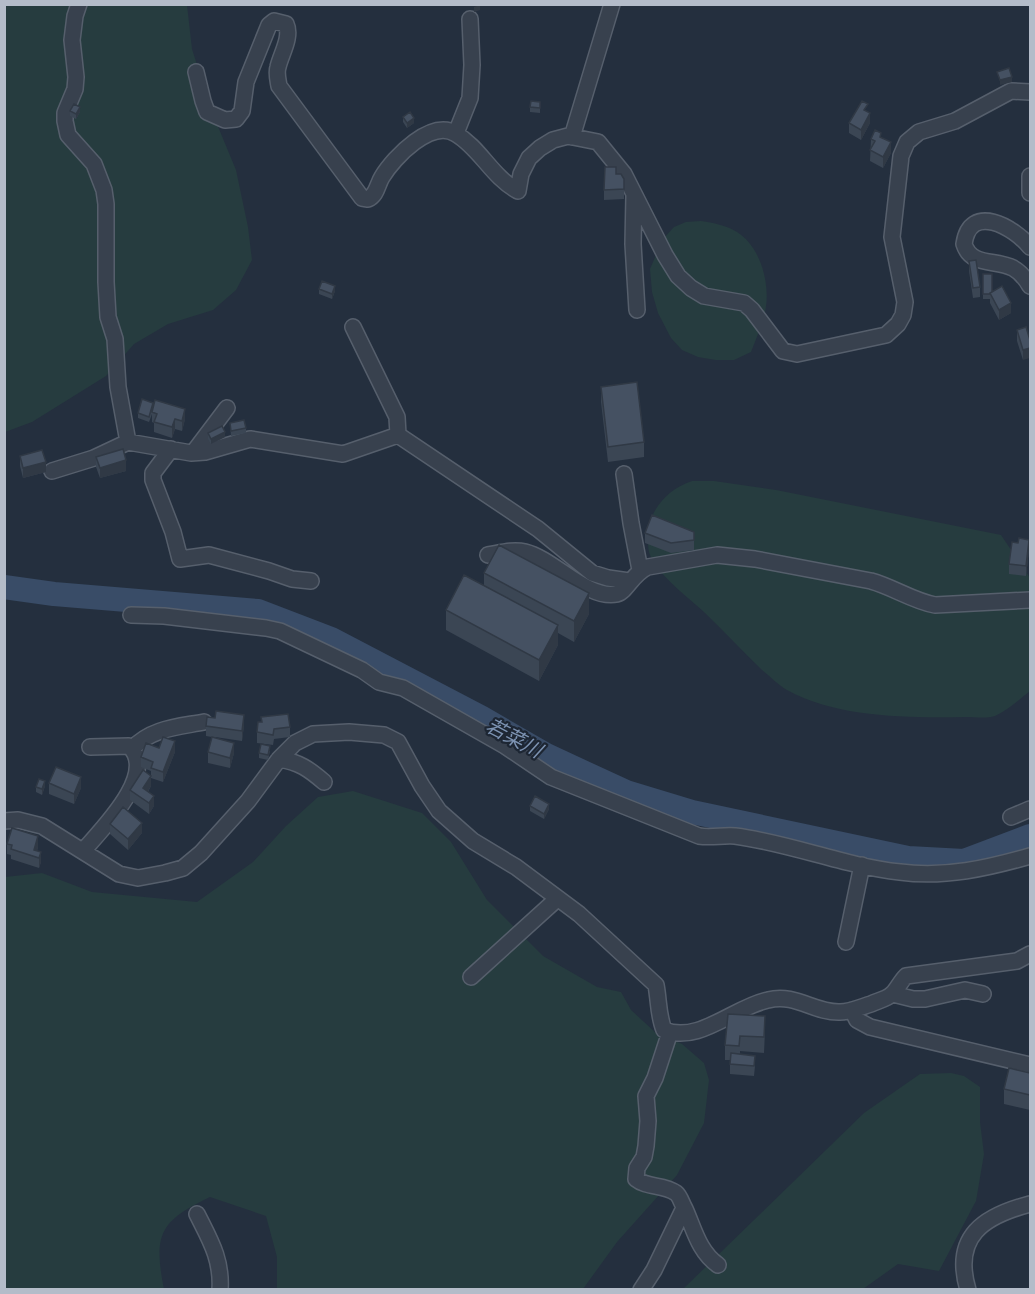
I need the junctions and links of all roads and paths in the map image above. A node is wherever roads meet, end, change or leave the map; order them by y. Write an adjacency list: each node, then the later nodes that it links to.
1 (80, 4): 17 (street)
2 (612, 4): 7 (street)
3 (470, 19): 6 (street)
4 (196, 72): 6 (street)
5 (1030, 92): 10 (street)
6 (456, 133): 7 (street)
7 (572, 137): 10 (street)
8 (1030, 176): 9 (street)
9 (1030, 193)
10 (634, 194): 13 (street)
11 (1030, 247): 12 (street)
12 (1030, 286)
13 (637, 310)
14 (352, 327): 16 (street)
15 (227, 408): 19 (street)
16 (398, 435): 19 (street); 23 (street)
17 (128, 442): 18 (street); 20 (street)
18 (171, 449): 19 (street); 24 (street)
19 (193, 453)
20 (52, 471)
21 (624, 474): 23 (street)
22 (488, 555): 23 (street)
23 (635, 575): 25 (street)
24 (311, 581)
25 (1030, 600)
26 (131, 615): 37 (street)
27 (204, 722): 29 (street)
28 (90, 747): 29 (street)
29 (132, 749): 35 (street)
30 (279, 759): 31 (street); 35 (street); 38 (street)
31 (324, 782)
32 (1030, 809): 33 (street)
33 (1011, 817)
34 (4, 821): 35 (street)
35 (83, 851)
36 (1030, 856): 37 (street)
37 (862, 865): 39 (street)
38 (557, 899): 41 (street); 45 (street)
39 (846, 942)
40 (1030, 954): 42 (street)
41 (471, 977)
42 (893, 994): 43 (street); 44 (street)
43 (982, 994)
44 (852, 1010): 45 (street); 46 (street)
45 (670, 1032): 48 (street)
46 (1030, 1065)
47 (1030, 1204): 53 (street)
48 (684, 1208): 50 (street); 52 (street)
49 (197, 1214): 51 (street)
50 (718, 1265)
51 (220, 1290)
52 (641, 1290)
53 (968, 1290)

